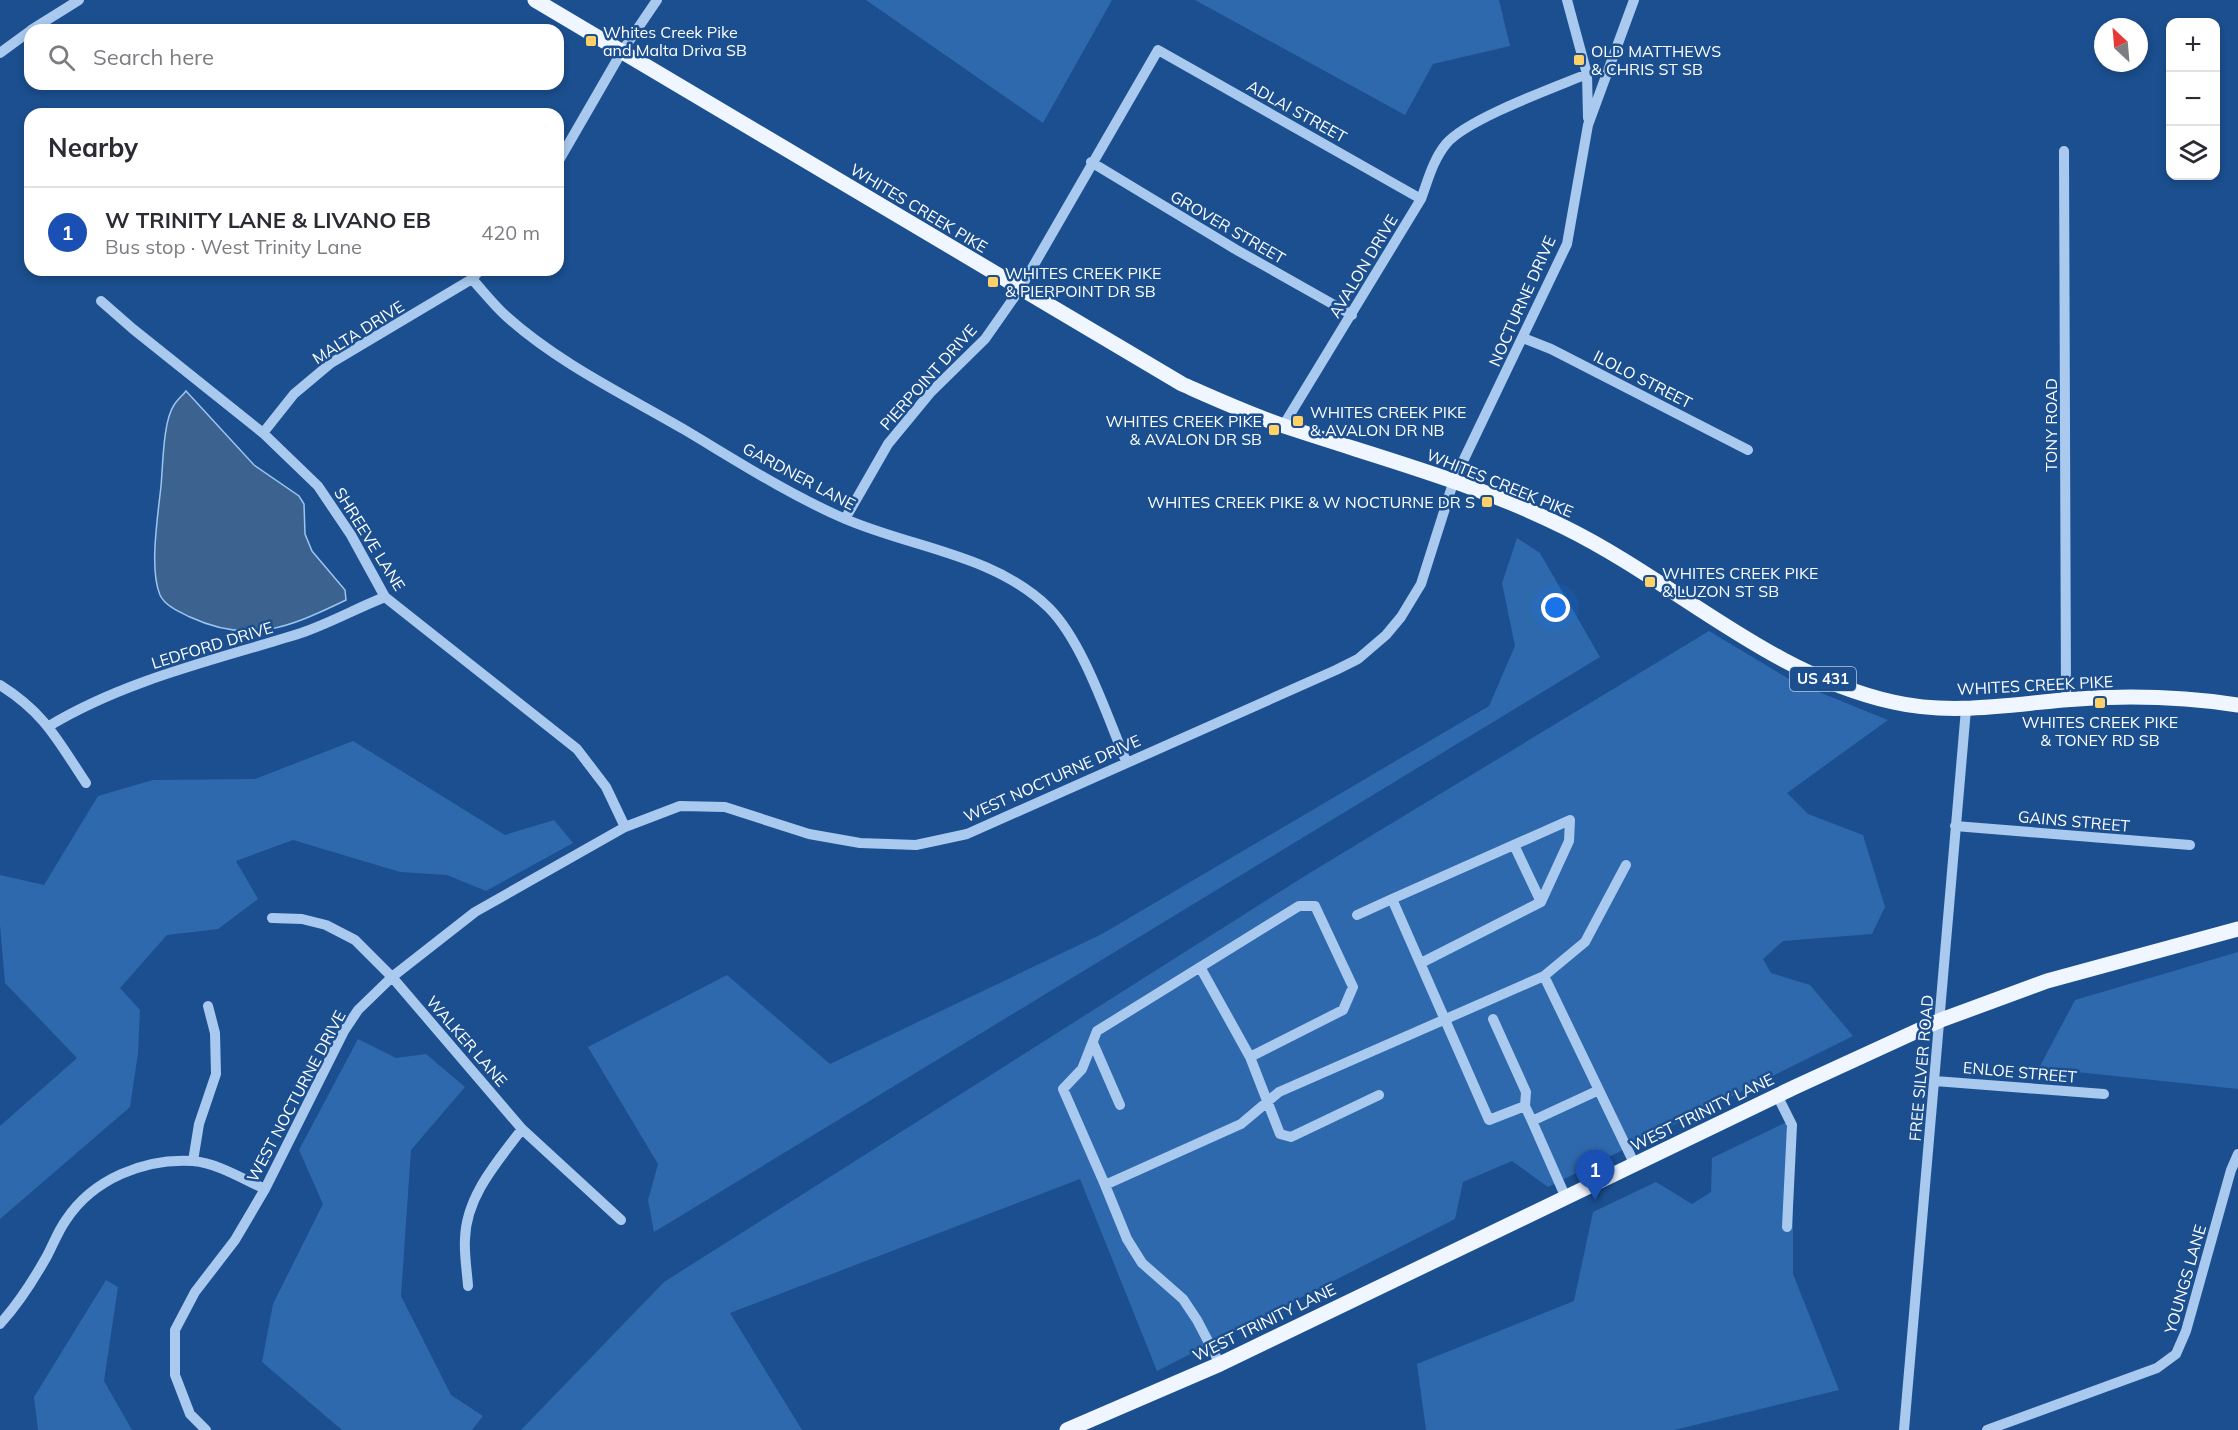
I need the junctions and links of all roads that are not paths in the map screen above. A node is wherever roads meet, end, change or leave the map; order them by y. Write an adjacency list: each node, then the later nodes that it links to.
1 (80, 0): 6 (street)
2 (535, 0): 10 (main road, WHITES CREEK PIKE / US 431)
3 (657, 0): 10 (street)
4 (1567, 0): 11 (street)
5 (1634, 0): 12 (street)
6 (40, 24)
7 (24, 35): 9 (street)
8 (1158, 50): 15 (street, PIERPOINT DRIVE); 16 (street, ADLAI STREET)
9 (0, 53)
10 (621, 53): 14 (street); 19 (main road, WHITES CREEK PIKE / US 431)
11 (1587, 74): 12 (street); 16 (street, AVALON DRIVE)
12 (1588, 124): 22 (street, NOCTURNE DRIVE)
13 (2064, 151): 30 (street, TONY ROAD)
14 (564, 152)
15 (1091, 162): 19 (street, PIERPOINT DRIVE); 21 (street, GROVER STREET)
16 (1421, 199): 21 (street, AVALON DRIVE)
17 (475, 276): 18 (street, MALTA DRIVE)
18 (472, 279): 24 (street, MALTA DRIVE); 27 (street, GARDNER LANE)
19 (1020, 289): 23 (main road, WHITES CREEK PIKE / US 431); 27 (street, PIERPOINT DRIVE)
20 (102, 301): 24 (street, SHREEVE LANE)
21 (1352, 315): 23 (street, AVALON DRIVE)
22 (1523, 338): 25 (street, ILOLO STREET); 26 (street, NOCTURNE DRIVE)
23 (1283, 426): 26 (main road, WHITES CREEK PIKE / US 431)
24 (263, 433): 28 (street, SHREEVE LANE)
25 (1748, 450)
26 (1454, 480): 32 (main road, WHITES CREEK PIKE / US 431); 34 (street, WEST NOCTURNE DRIVE)
27 (845, 519): 34 (street, GARDNER LANE)
28 (385, 597): 33 (street, LEDFORD DRIVE); 37 (street, SHREEVE LANE)
29 (0, 685): 33 (street)
30 (2066, 700): 31 (main road, WHITES CREEK PIKE / US 431); 32 (main road, WHITES CREEK PIKE / US 431)
31 (2238, 705)
32 (1966, 709): 36 (street, FREE SILVER ROAD)
33 (49, 726): 35 (street)
34 (1126, 761): 37 (street, WEST NOCTURNE DRIVE)
35 (86, 783)
36 (1955, 826): 39 (street, GAINS STREET); 53 (street, FREE SILVER ROAD)
37 (625, 827): 49 (street, WEST NOCTURNE DRIVE)
38 (1514, 845): 41 (street); 42 (street); 42 (street)
39 (2190, 845)
40 (1626, 865): 48 (street)
41 (1392, 899): 43 (street); 46 (street)
42 (1541, 902): 46 (street)
43 (1357, 915)
44 (272, 918): 49 (street, WALKER LANE)
45 (2238, 929): 53 (main road, WEST TRINITY LANE)
46 (1421, 963): 51 (street)
47 (1200, 967): 54 (street); 55 (street); 55 (street)
48 (1544, 976): 51 (street); 57 (street)
49 (392, 977): 65 (street, WALKER LANE); 70 (street, WEST NOCTURNE DRIVE)
50 (208, 1006): 67 (street)
51 (1446, 1018): 61 (street); 63 (street)
52 (1493, 1019): 63 (street)
53 (1941, 1020): 56 (street, FREE SILVER ROAD); 60 (main road, WEST TRINITY LANE)
54 (1093, 1043): 62 (street); 69 (street)
55 (1250, 1057): 61 (street)
56 (1935, 1081): 58 (street, ENLOE STREET); 79 (street, FREE SILVER ROAD)
57 (1599, 1090): 64 (street); 68 (street)
58 (2104, 1094)
59 (1379, 1095): 61 (street)
60 (1777, 1095): 68 (main road, WEST TRINITY LANE); 73 (street)
61 (1268, 1100): 69 (street)
62 (1120, 1105)
63 (1525, 1106): 64 (street)
64 (1532, 1121): 71 (street)
65 (522, 1129): 72 (street, WALKER LANE); 74 (street)
66 (2238, 1154): 80 (street, YOUNGS LANE)
67 (193, 1161): 70 (street); 75 (street)
68 (1635, 1165): 71 (main road, WEST TRINITY LANE)
69 (1104, 1185): 76 (street)
70 (265, 1189): 77 (street, WEST NOCTURNE DRIVE)
71 (1566, 1198): 76 (main road, WEST TRINITY LANE)
72 (621, 1220)
73 (1787, 1227)
74 (468, 1286)
75 (0, 1324)
76 (1220, 1364): 78 (main road, WEST TRINITY LANE)
77 (206, 1430)
78 (1067, 1430)
79 (1904, 1430)
80 (1987, 1430)

